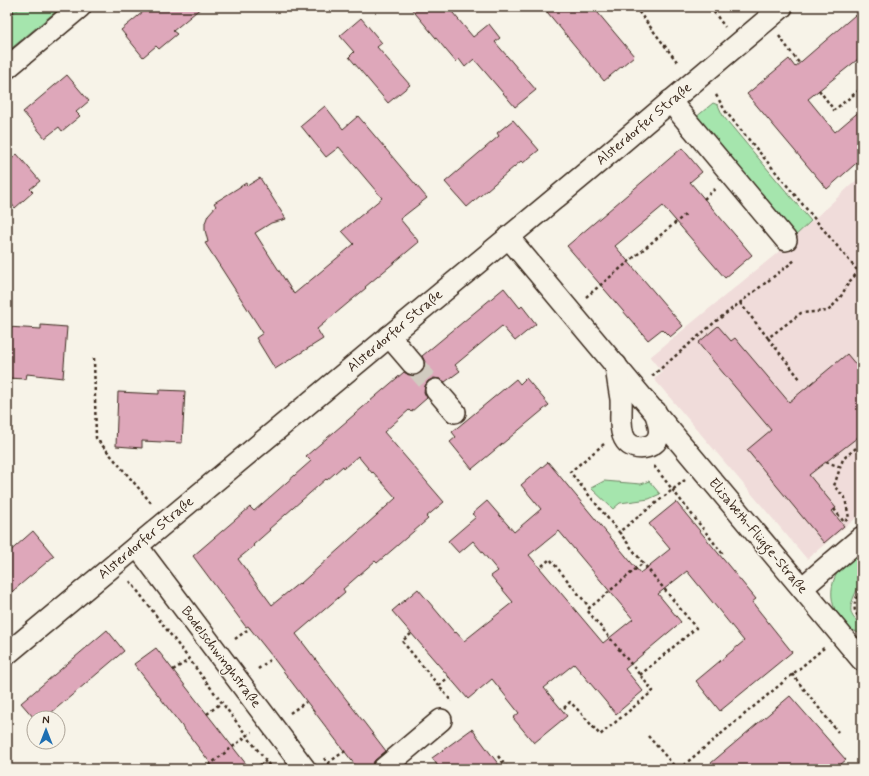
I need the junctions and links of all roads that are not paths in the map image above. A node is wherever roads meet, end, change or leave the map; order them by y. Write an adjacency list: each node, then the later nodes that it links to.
1 (80, 7): 3 (street)
2 (776, 11): 4 (street, Alsterdorfer Straße)
3 (7, 68)
4 (670, 101): 5 (street, Alsterdorfer Straße); 6 (street)
5 (508, 237): 7 (street, Alsterdorfer Straße); 9 (street, Elisabeth-Flügge-Straße)
6 (786, 240)
7 (389, 336): 8 (street); 14 (street, Alsterdorfer Straße)
8 (413, 364)
9 (616, 365): 11 (street, Elisabeth-Flügge-Straße); 11 (street, Elisabeth-Flügge-Straße)
10 (436, 390): 12 (street)
11 (655, 411): 15 (street, Elisabeth-Flügge-Straße)
12 (455, 412)
13 (862, 537): 15 (street)
14 (137, 546): 16 (street, Alsterdorfer Straße); 19 (street, Bodelschwinghstraße)
15 (802, 588): 17 (street, Elisabeth-Flügge-Straße)
16 (7, 654)
17 (862, 660)
18 (441, 720): 20 (street)
19 (305, 769)
20 (383, 769)

